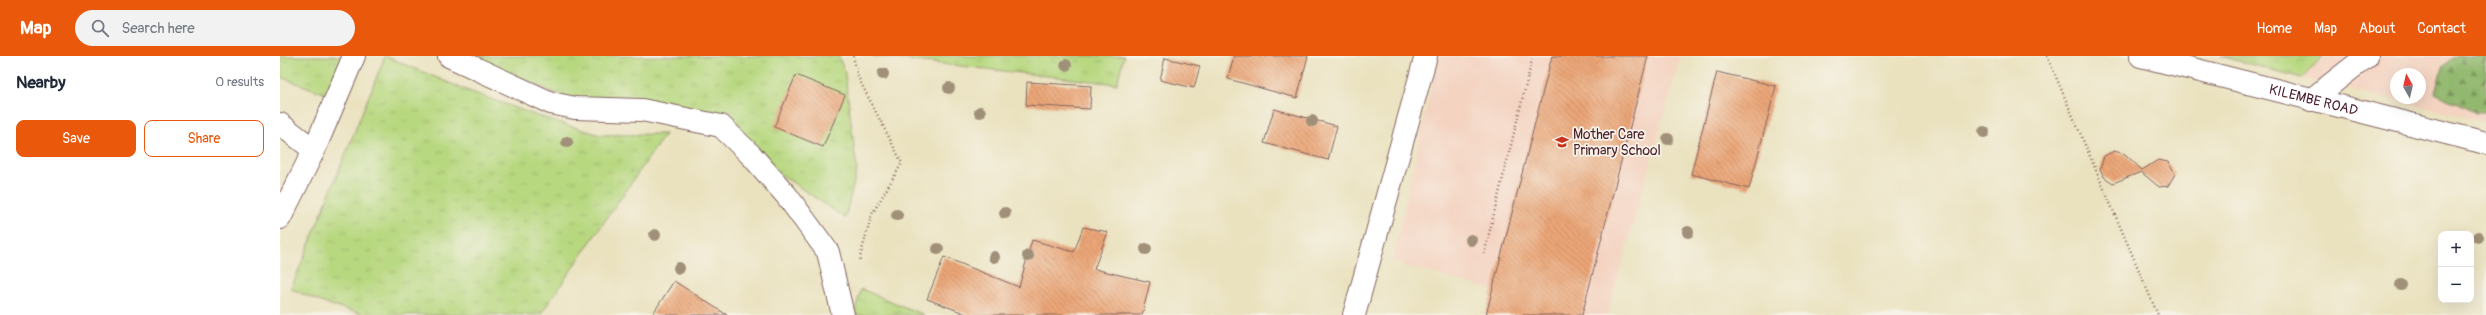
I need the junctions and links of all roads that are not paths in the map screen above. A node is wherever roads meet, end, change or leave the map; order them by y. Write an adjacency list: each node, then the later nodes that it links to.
1 (354, 56): 9 (street)
2 (449, 56): 11 (street)
3 (1426, 56): 12 (street)
4 (2141, 56): 6 (street, KILEMBE ROAD)
5 (2367, 56): 6 (street)
6 (2312, 100): 8 (street, KILEMBE ROAD)
7 (280, 124): 9 (street)
8 (2486, 143)
9 (314, 150): 10 (street)
10 (280, 218)
11 (842, 315)
12 (1354, 315)

